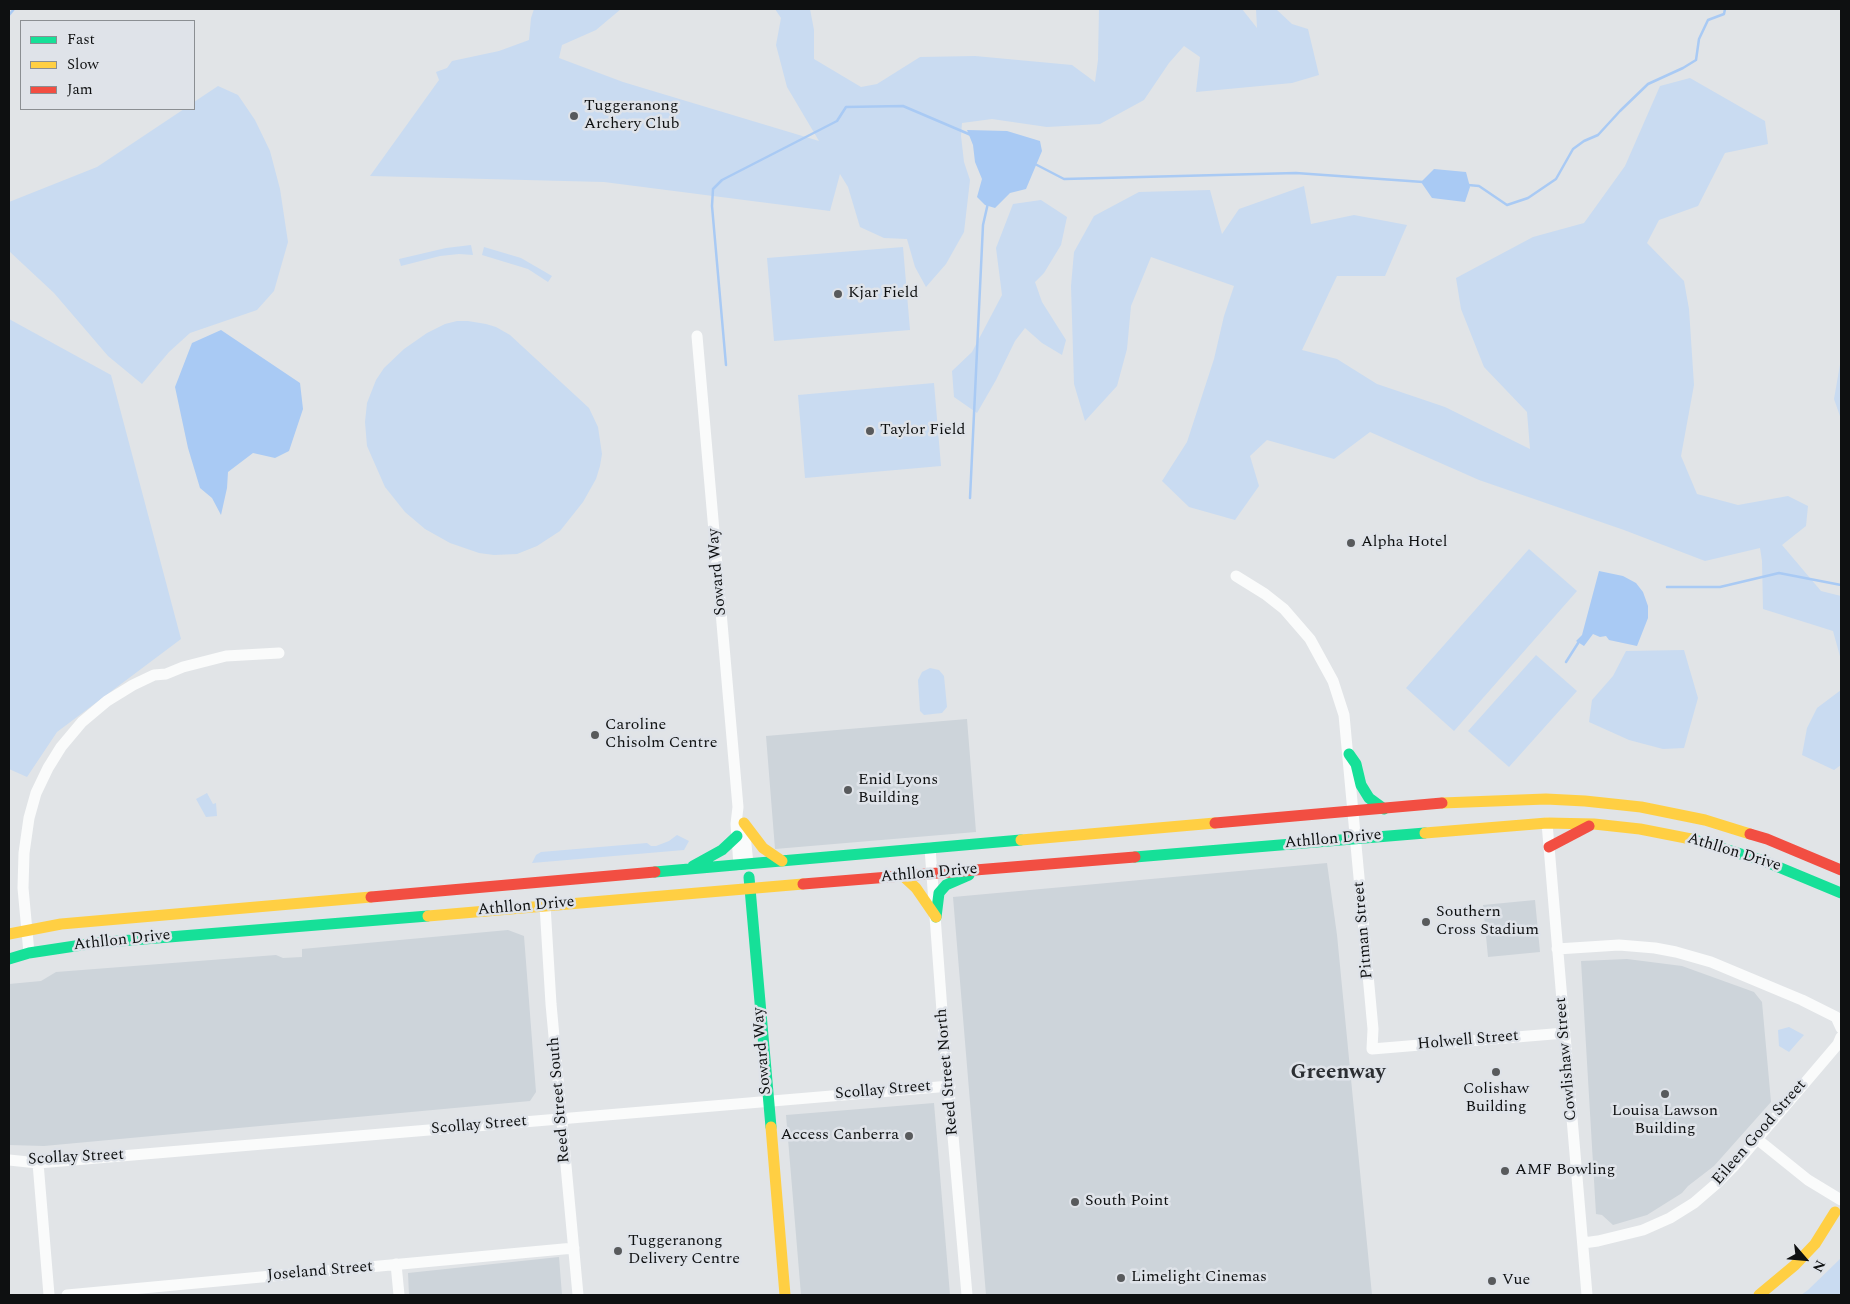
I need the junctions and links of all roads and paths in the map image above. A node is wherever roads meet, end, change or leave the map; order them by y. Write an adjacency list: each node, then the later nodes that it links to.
1 (697, 336): 7 (street, Soward Way)
2 (1236, 576): 4 (street, Pitman Street)
3 (279, 653): 30 (street)
4 (1349, 754): 8 (main road); 9 (street, Pitman Street)
5 (1585, 801): 6 (main road, Athllon Drive); 11 (main road); 21 (main road, Athllon Drive)
6 (1475, 802): 8 (main road, Athllon Drive); 11 (main road)
7 (738, 807): 10 (street, Soward Way); 13 (street, Soward Way)
8 (1384, 809): 9 (main road, Athllon Drive)
9 (1354, 811): 14 (street, Pitman Street); 16 (main road, Athllon Drive)
10 (744, 823): 17 (main road); 18 (street, Soward Way)
11 (1547, 823): 12 (main road, Athllon Drive); 14 (main road, Athllon Drive); 15 (street, Cowlishaw Street)
12 (1594, 824): 15 (main road); 27 (main road, Athllon Drive)
13 (737, 836): 18 (street, Soward Way); 19 (main road)
14 (1356, 838): 20 (main road, Athllon Drive); 38 (street, Pitman Street)
15 (1549, 847): 32 (street, Cowlishaw Street)
16 (930, 848): 17 (main road, Athllon Drive); 22 (street, Reed Street North)
17 (782, 861): 18 (main road, Athllon Drive)
18 (744, 864): 19 (main road, Athllon Drive); 26 (main road, Soward Way)
19 (686, 869): 24 (main road, Athllon Drive)
20 (986, 869): 22 (main road, Athllon Drive); 29 (main road)
21 (1841, 870)
22 (932, 874): 23 (main road, Athllon Drive); 29 (street, Reed Street North)
23 (903, 876): 26 (main road, Athllon Drive); 29 (main road)
24 (579, 879): 25 (main road, Athllon Drive); 28 (main road)
25 (480, 887): 28 (main road); 30 (main road, Athllon Drive)
26 (746, 889): 28 (main road, Athllon Drive); 40 (main road, Soward Way)
27 (1841, 893)
28 (545, 905): 33 (main road, Athllon Drive); 41 (street, Reed Street South)
29 (936, 917): 39 (street, Reed Street North)
30 (27, 929): 31 (main road, Athllon Drive); 33 (street)
31 (9, 934)
32 (1558, 949): 35 (street); 36 (street, Cowlishaw Street)
33 (29, 953): 34 (main road, Athllon Drive)
34 (9, 959)
35 (1841, 1028)
36 (1565, 1033): 38 (street, Holwell Street); 47 (street, Cowlishaw Street)
37 (1841, 1037): 42 (street, Eileen Good Street)
38 (1372, 1049)
39 (950, 1086): 40 (street, Scollay Street); 57 (street, Reed Street North)
40 (763, 1102): 41 (street, Scollay Street); 51 (main road, Soward Way); 56 (main road, Soward Way)
41 (562, 1119): 44 (street, Scollay Street); 49 (street, Reed Street South)
42 (1758, 1139): 45 (street); 47 (street, Eileen Good Street)
43 (9, 1160): 44 (street, Scollay Street)
44 (38, 1163): 52 (street)
45 (1839, 1208): 48 (main road)
46 (1841, 1225): 48 (main road)
47 (1583, 1243): 58 (street, Cowlishaw Street)
48 (1815, 1244): 59 (main road)
49 (574, 1248): 50 (street, Joseland Street); 55 (street, Reed Street South)
50 (396, 1264): 53 (street, Joseland Street); 54 (street)
51 (773, 1287)
52 (49, 1295)
53 (67, 1295)
54 (399, 1295)
55 (578, 1295)
56 (785, 1295)
57 (967, 1295)
58 (1587, 1295)
59 (1759, 1295)

